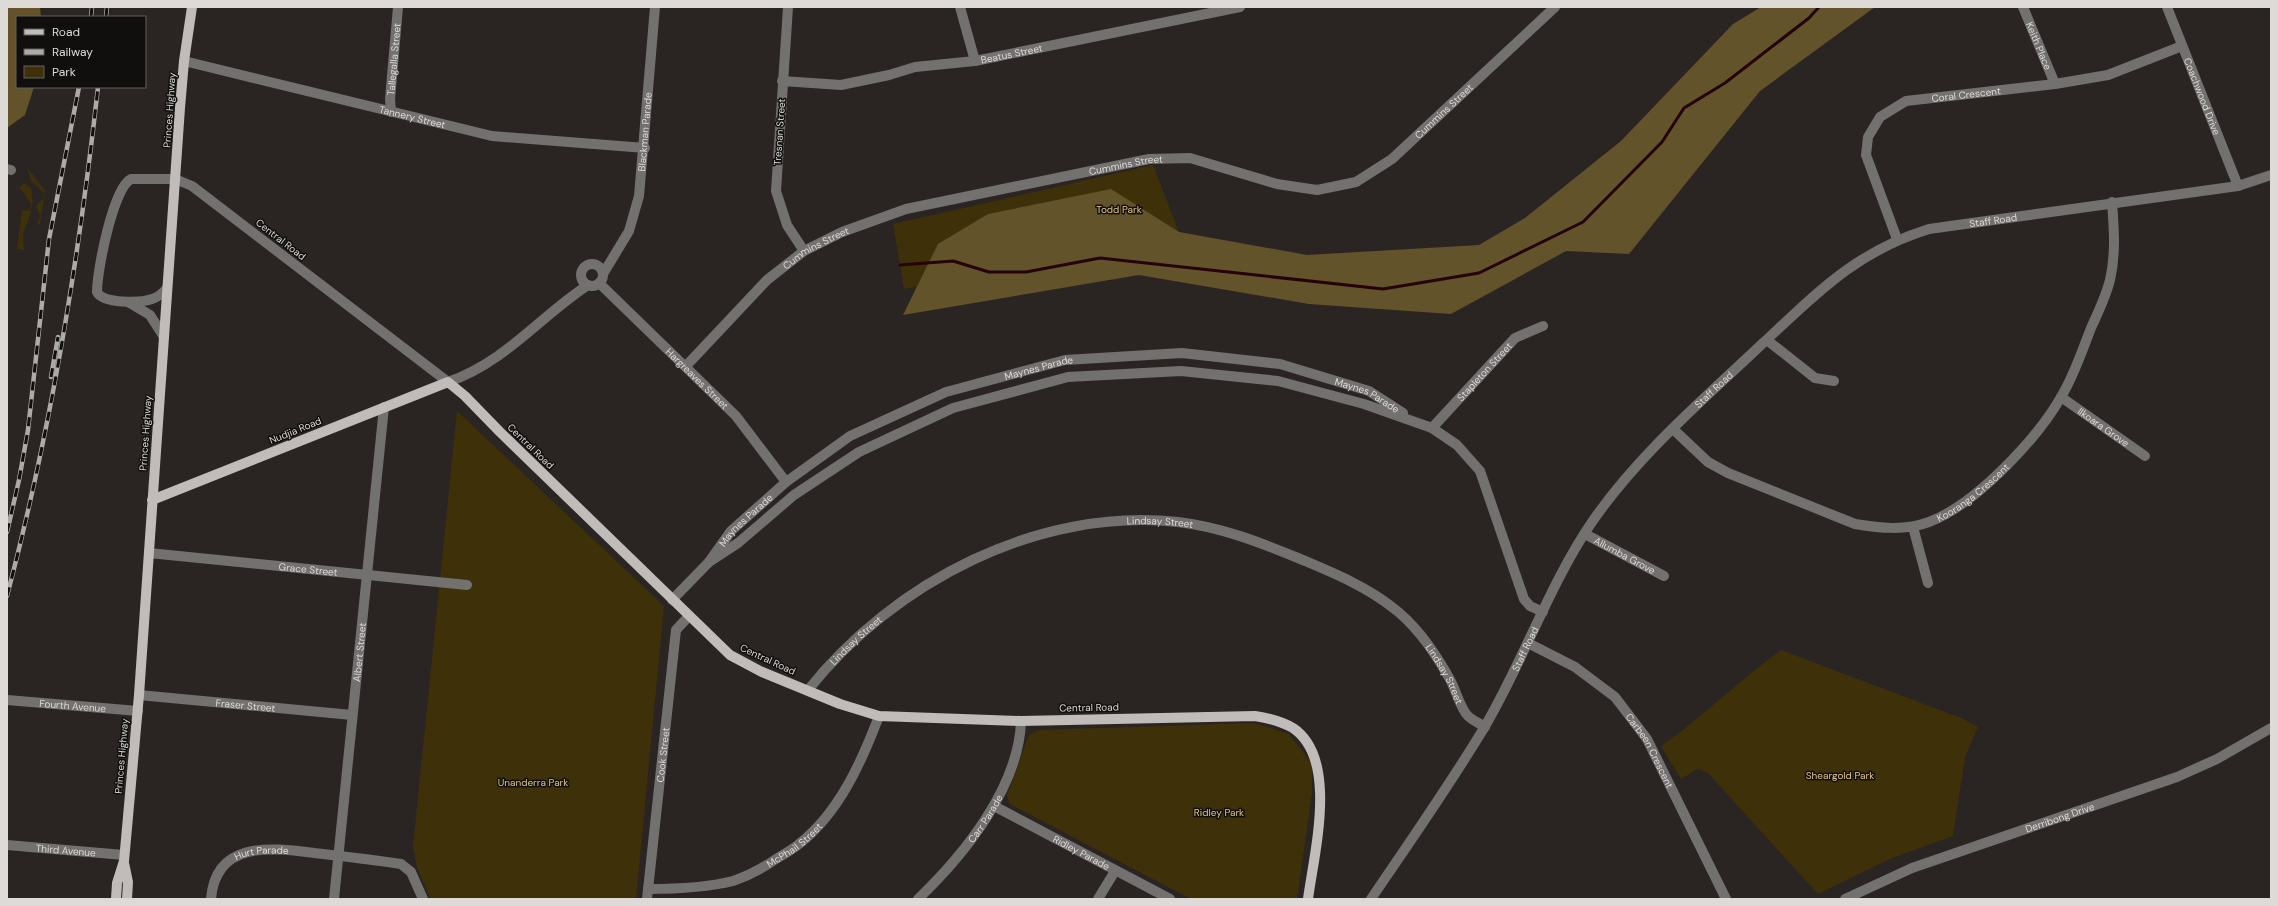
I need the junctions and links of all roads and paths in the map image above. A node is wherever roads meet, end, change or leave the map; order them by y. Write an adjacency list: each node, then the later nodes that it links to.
1 (192, 7): 11 (main road, Princes Highway)
2 (398, 7): 15 (street, Tallegalla Street)
3 (655, 7): 16 (street, Blackman Parade)
4 (788, 7): 13 (street, Tresnan Street)
5 (960, 7): 12 (street)
6 (1240, 7): 12 (street, Beatus Street)
7 (1555, 7): 23 (street, Cummins Street)
8 (2023, 7): 14 (street, Keith Place)
9 (2167, 7): 10 (street, Coachwood Drive)
10 (2182, 46): 14 (street, Coral Crescent); 19 (street, Coachwood Drive)
11 (184, 61): 15 (street, Tannery Street); 18 (main road, Princes Highway)
12 (975, 61): 13 (street, Beatus Street)
13 (782, 81): 23 (street, Tresnan Street)
14 (2055, 84): 21 (street, Coral Crescent)
15 (391, 112): 16 (street, Tannery Street)
16 (644, 148): 22 (street, Blackman Parade)
17 (2271, 175): 19 (street, Staff Road)
18 (175, 179): 27 (main road, Princes Highway); 28 (street); 34 (street, Central Road)
19 (2238, 186): 20 (street, Staff Road)
20 (2112, 202): 21 (street, Staff Road); 35 (street, Kooranga Crescent)
21 (1897, 239): 31 (street, Staff Road)
22 (616, 251): 24 (street, Blackman Parade); 25 (street, Blackman Parade)
23 (804, 251): 32 (street, Cummins Street)
24 (597, 265): 25 (street); 26 (street)
25 (601, 278): 26 (street); 32 (street, Hargreaves Street)
26 (585, 283): 34 (street)
27 (168, 288): 28 (street); 30 (main road, Princes Highway)
28 (128, 302): 30 (street)
29 (1543, 326): 38 (street, Stapleton Street)
30 (164, 337): 42 (main road, Princes Highway)
31 (1767, 340): 33 (street); 39 (street, Staff Road)
32 (686, 366): 41 (street, Hargreaves Street)
33 (1834, 381)
34 (448, 382): 36 (main road, Nudjia Road); 51 (main road, Central Road)
35 (2061, 397): 40 (street, Ilkoara Grove); 43 (street, Kooranga Crescent)
36 (384, 406): 42 (main road, Nudjia Road); 47 (street, Albert Street)
37 (1416, 421): 38 (street, Maynes Parade); 41 (street, Maynes Parade); 46 (street, Maynes Parade)
38 (1432, 428): 52 (street, Maynes Parade)
39 (1672, 429): 43 (street, Kooranga Crescent); 44 (street, Staff Road)
40 (2145, 456)
41 (786, 482): 46 (street, Maynes Parade)
42 (152, 500): 45 (main road, Princes Highway)
43 (1913, 527): 49 (street)
44 (1585, 534): 48 (street, Allumba Grove); 52 (street, Staff Road)
45 (148, 553): 47 (street, Grace Street); 56 (main road, Princes Highway)
46 (709, 562): 51 (street, Maynes Parade)
47 (368, 576): 50 (street, Grace Street); 59 (street, Albert Street)
48 (1664, 576)
49 (1928, 583)
50 (467, 585)
51 (672, 600): 53 (main road, Central Road)
52 (1544, 612): 54 (street, Staff Road)
53 (690, 616): 55 (main road, Central Road); 69 (street, Cook Street)
54 (1528, 643): 62 (street, Staff Road); 80 (street, Carbeen Crescent)
55 (808, 690): 60 (main road, Central Road); 62 (street, Lindsay Street)
56 (139, 695): 58 (main road, Princes Highway); 59 (street, Fraser Street)
57 (7, 700): 58 (street, Fourth Avenue)
58 (138, 711): 67 (main road, Princes Highway)
59 (352, 715): 66 (street, Albert Street)
60 (879, 716): 61 (main road, Central Road); 69 (street, McPhail Street)
61 (1021, 721): 64 (street, Carr Parade); 78 (main road, Central Road)
62 (1485, 727): 79 (street, Staff Road)
63 (2271, 728): 81 (street, Derribong Drive)
64 (994, 806): 68 (street, Ridley Parade); 75 (street, Carr Parade)
65 (7, 845): 67 (street, Third Avenue)
66 (339, 856): 72 (street, Hurt Parade); 73 (street, Albert Street); 74 (street, Hurt Parade)
67 (124, 858): 70 (main road, Princes Highway); 71 (main road, Princes Highway)
68 (1115, 870): 76 (street); 77 (street, Ridley Parade)
69 (647, 894)
70 (116, 899)
71 (127, 899)
72 (211, 899)
73 (334, 899)
74 (423, 899)
75 (918, 899)
76 (1098, 899)
77 (1170, 899)
78 (1308, 899)
79 (1371, 899)
80 (1726, 899)
81 (1845, 899)

